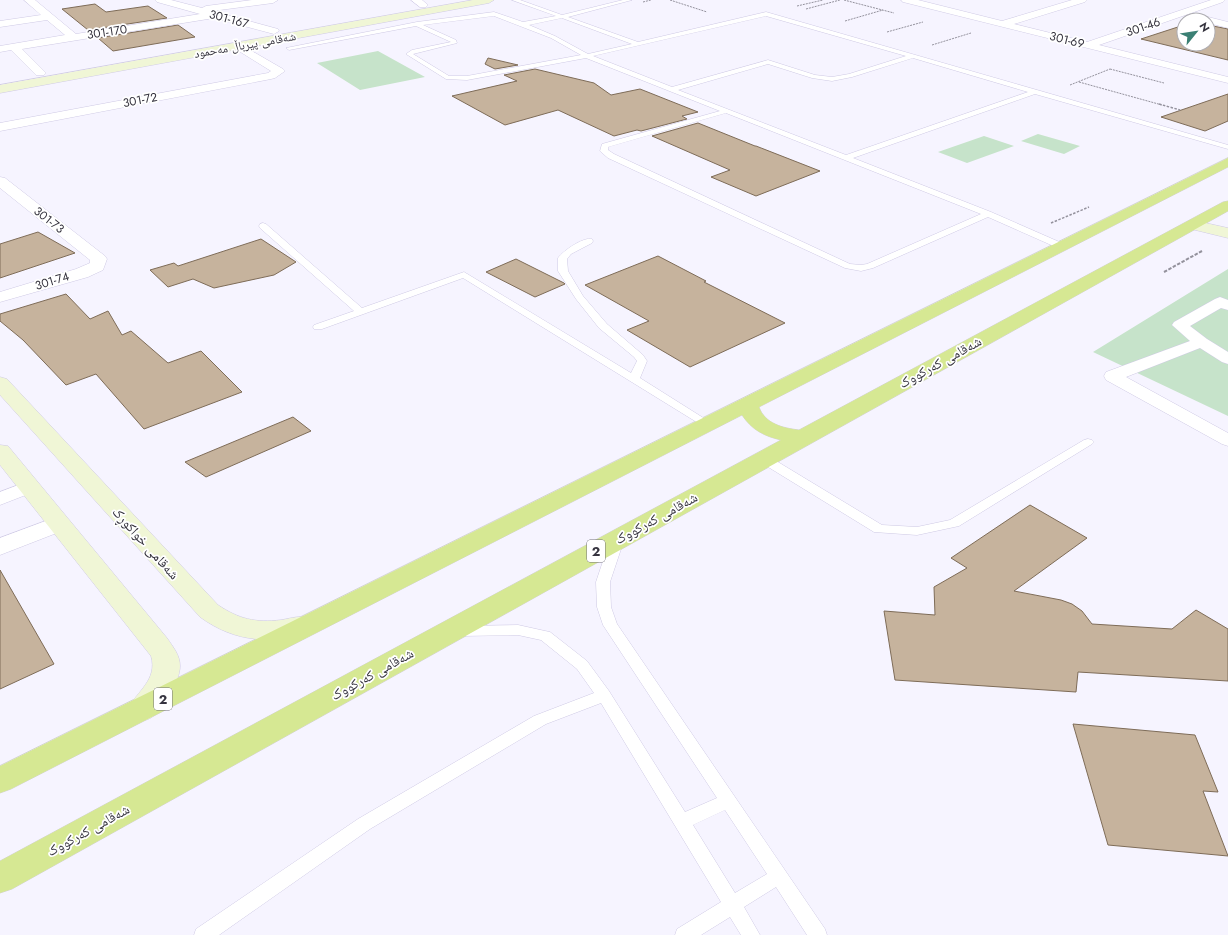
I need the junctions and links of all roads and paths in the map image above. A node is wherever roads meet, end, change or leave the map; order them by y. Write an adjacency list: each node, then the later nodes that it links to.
1 (29, 0): 23 (street)
2 (160, 0): 19 (street, 301-167)
3 (201, 0): 19 (street)
4 (272, 0): 19 (street, 301-170)
5 (449, 0): 15 (main road, شەقامی پیرباڵ مەحمود)
6 (489, 0): 39 (main road, شەقامی پیرباڵ مەحمود)
7 (515, 0): 24 (lane)
8 (629, 0): 24 (lane)
9 (651, 0): 16 (path)
10 (670, 0): 20 (path)
11 (906, 0): 17 (street, 301-69)
12 (951, 0): 17 (street)
13 (1082, 0): 31 (street)
14 (1214, 1): 21 (street, 301-46)
15 (420, 2): 33 (main road, شەقامی پیرباڵ مەحمود)
16 (643, 2)
17 (929, 6): 31 (street, 301-69)
18 (884, 10): 25 (path)
19 (212, 11): 33 (street, 301-167); 36 (street, 301-170)
20 (708, 12)
21 (1184, 12)
22 (1176, 15): 38 (street, 301-46)
23 (49, 17): 28 (street); 36 (street)
24 (561, 17): 30 (lane); 37 (lane)
25 (842, 21)
26 (925, 21): 34 (path)
27 (1216, 22): 32 (street)
28 (0, 24)
29 (417, 24): 30 (lane); 42 (lane); 44 (lane)
30 (523, 24): 44 (lane)
31 (1002, 24): 38 (street, 301-69)
32 (1228, 24)
33 (274, 31): 46 (main road, شەقامی پیرباڵ مەحمود)
34 (887, 32)
35 (972, 33): 40 (path)
36 (73, 37): 41 (street, 301-170)
37 (638, 44): 44 (lane); 45 (lane)
38 (1088, 45): 48 (street, 301-69)
39 (238, 46): 50 (main road, شەقامی پیرباڵ مەحمود); 55 (street, 301-72)
40 (930, 46)
41 (14, 47): 43 (street, 301-170); 46 (street)
42 (289, 48)
43 (0, 49)
44 (587, 56): 51 (lane)
45 (913, 56): 51 (lane); 52 (lane)
46 (40, 73): 47 (main road, شەقامی پیرباڵ مەحمود)
47 (0, 80)
48 (1228, 80)
49 (1078, 82): 53 (path)
50 (0, 89)
51 (674, 89): 54 (lane)
52 (1036, 92): 56 (lane); 57 (lane)
53 (1180, 110)
54 (727, 111): 57 (lane); 62 (lane)
55 (0, 127)
56 (1228, 146)
57 (846, 158): 62 (lane)
58 (1228, 162): 69 (highway, 2)
59 (0, 181): 71 (street, 301-73)
60 (1228, 205): 64 (highway, شەقامی کەرکووک / 2)
61 (1089, 207): 65 (path)
62 (988, 214): 69 (lane)
63 (1228, 218): 64 (main road)
64 (1201, 220): 67 (main road); 83 (highway, شەقامی کەرکووک / 2)
65 (1046, 225)
66 (263, 226): 75 (lane)
67 (1228, 233)
68 (589, 241): 79 (lane)
69 (1062, 246): 81 (highway, 2)
70 (1202, 251): 72 (path)
71 (99, 259): 73 (street, 301-74)
72 (1164, 272)
73 (0, 297)
74 (1228, 305): 77 (street)
75 (361, 312): 76 (lane); 79 (lane)
76 (318, 327)
77 (1201, 342): 78 (street); 84 (street)
78 (1228, 359)
79 (634, 379): 82 (lane)
80 (0, 383): 93 (main road, شەقامی خواکوڕک)
81 (748, 404): 82 (highway, 2); 83 (highway)
82 (707, 424): 93 (highway, 2)
83 (804, 437): 87 (highway, شەقامی کەرکووک / 2)
84 (1228, 440)
85 (1088, 442): 87 (lane)
86 (1, 454): 88 (main road)
87 (764, 459): 91 (highway, شەقامی کەرکووک / 2)
88 (29, 487): 89 (street); 90 (main road)
89 (0, 499)
90 (59, 524): 92 (street); 96 (main road)
91 (617, 540): 94 (highway, شەقامی کەرکووک / 2); 98 (lane)
92 (0, 547)
93 (326, 617): 96 (highway, 2)
94 (449, 632): 95 (lane); 101 (highway, شەقامی کەرکووک / 2)
95 (604, 695): 99 (lane); 103 (lane)
96 (141, 710): 97 (highway, 2)
97 (0, 780)
98 (727, 801): 99 (lane); 100 (lane)
99 (681, 822): 102 (lane)
100 (777, 877): 102 (lane); 106 (lane)
101 (0, 878)
102 (732, 905): 104 (lane); 105 (lane)
103 (203, 935)
104 (684, 935)
105 (751, 935)
106 (818, 935)

